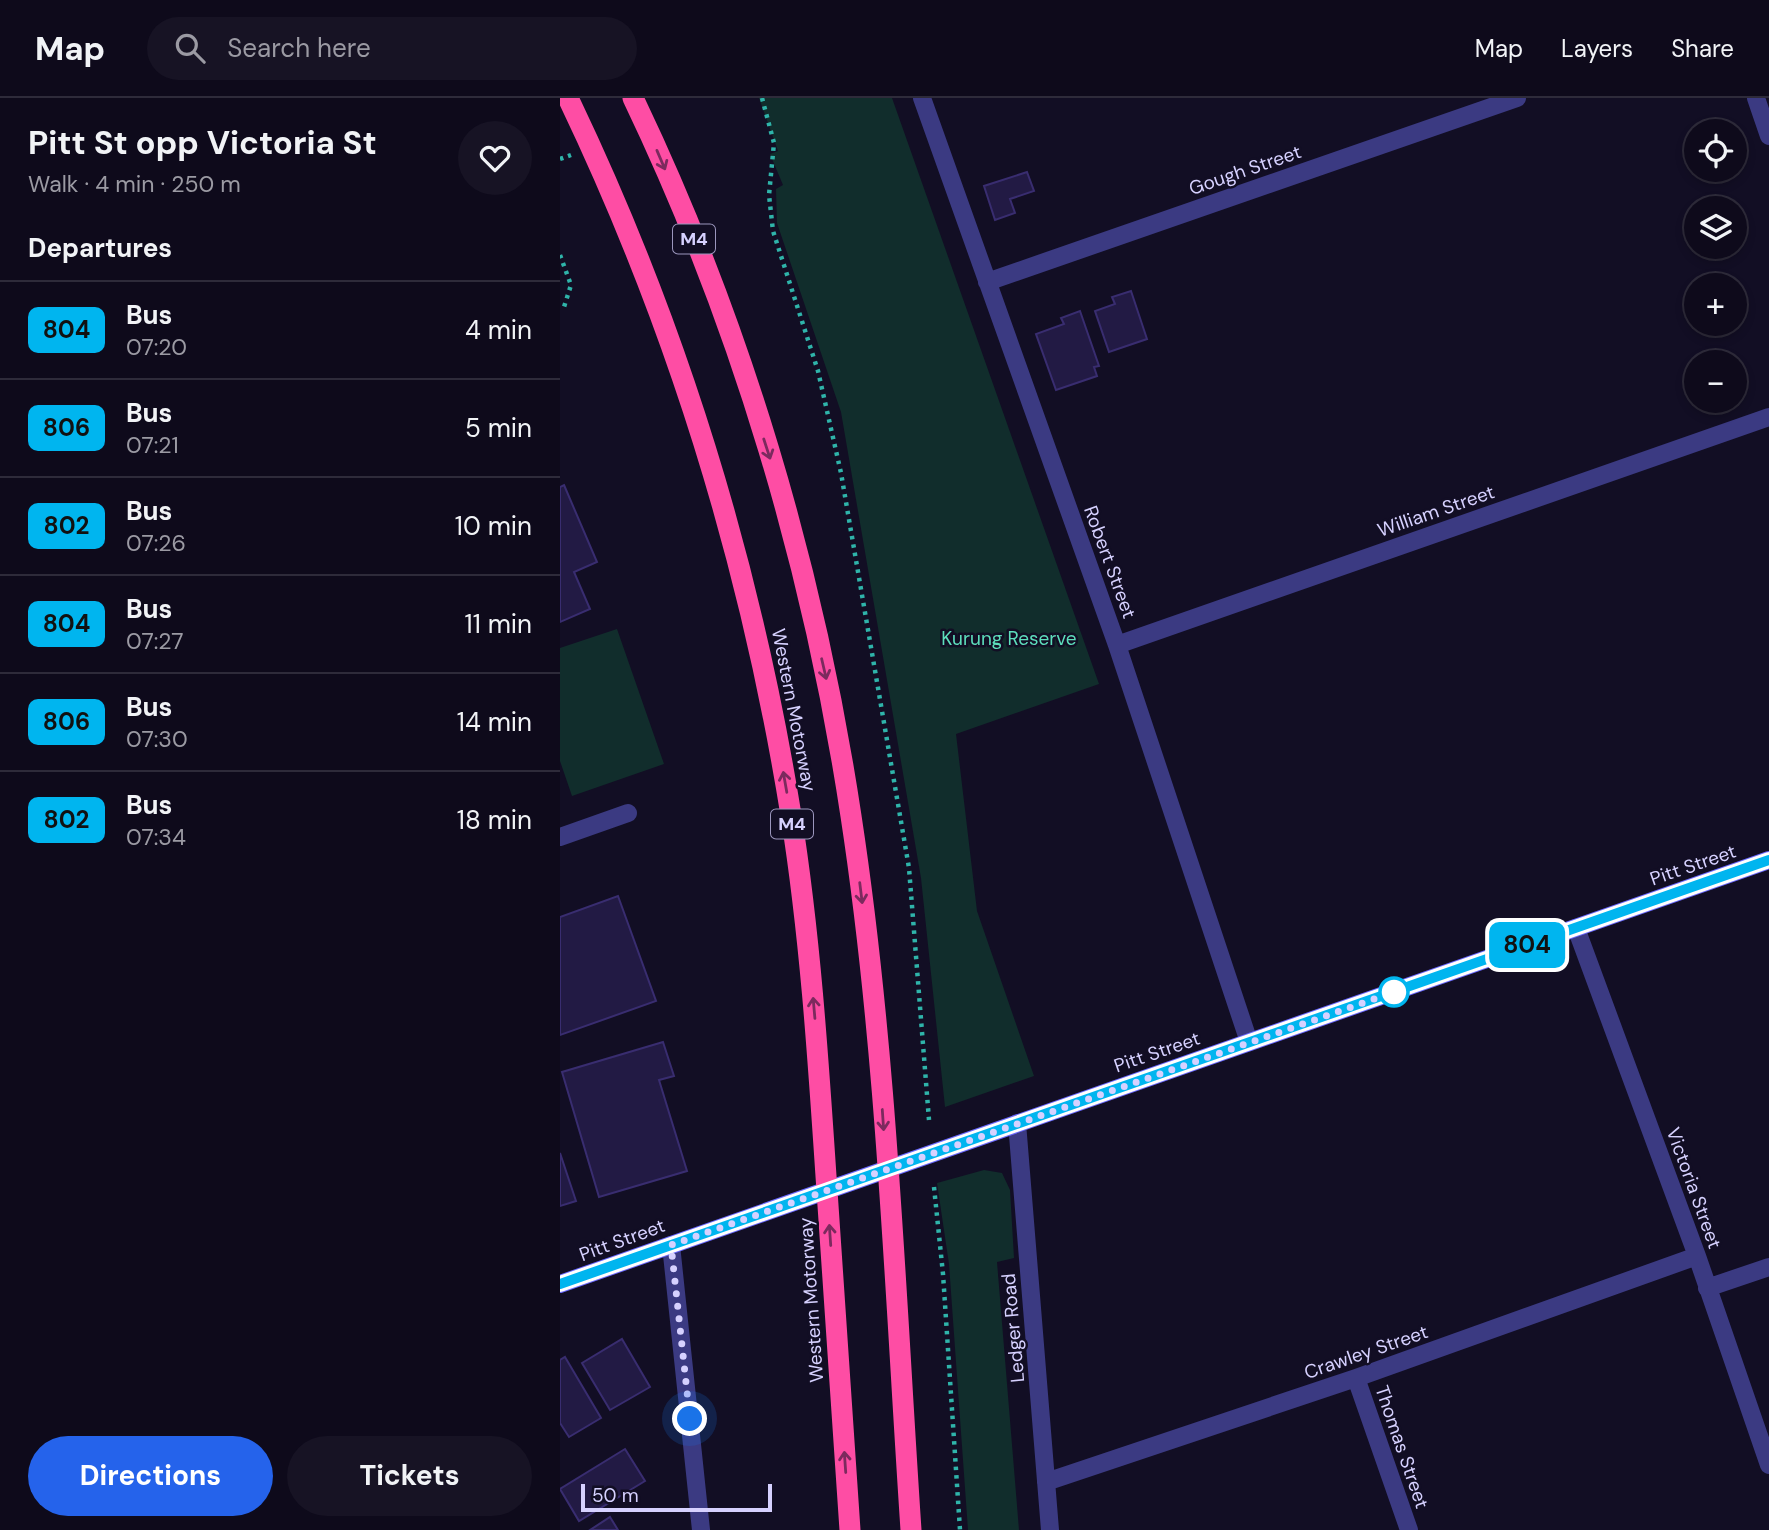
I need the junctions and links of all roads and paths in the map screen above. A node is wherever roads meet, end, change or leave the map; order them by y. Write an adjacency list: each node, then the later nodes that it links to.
1 (568, 98): 30 (highway, Western Motorway / M4, one-way to 1)
2 (633, 98): 31 (highway, Western Motorway / M4, one-way to 31)
3 (762, 98): 18 (path)
4 (922, 98): 9 (street, Robert Street)
5 (1517, 98): 9 (street, Gough Street)
6 (1756, 98): 7 (street)
7 (1769, 136)
8 (560, 255): 10 (path)
9 (987, 282): 12 (street, Robert Street)
10 (564, 307)
11 (1769, 417): 12 (street, William Street)
12 (1117, 645): 17 (street, Robert Street)
13 (628, 813): 14 (street)
14 (560, 837)
15 (1769, 860): 16 (main road, Pitt Street)
16 (1576, 928): 17 (main road, Pitt Street); 22 (street, Victoria Street)
17 (1249, 1042): 19 (main road, Pitt Street)
18 (929, 1120)
19 (1017, 1123): 21 (main road, Pitt Street); 28 (street, Ledger Road)
20 (934, 1186): 32 (path)
21 (671, 1245): 24 (main road, Pitt Street); 29 (street)
22 (1697, 1256): 25 (street, Victoria Street); 26 (street, Crawley Street)
23 (1769, 1266): 25 (street)
24 (560, 1284)
25 (1707, 1288): 27 (street, Victoria Street)
26 (1356, 1378): 28 (street, Crawley Street); 34 (street, Thomas Street)
27 (1769, 1465)
28 (1046, 1482): 33 (street, Ledger Road)
29 (701, 1530)
30 (850, 1530)
31 (911, 1530)
32 (960, 1530)
33 (1050, 1530)
34 (1409, 1530)

